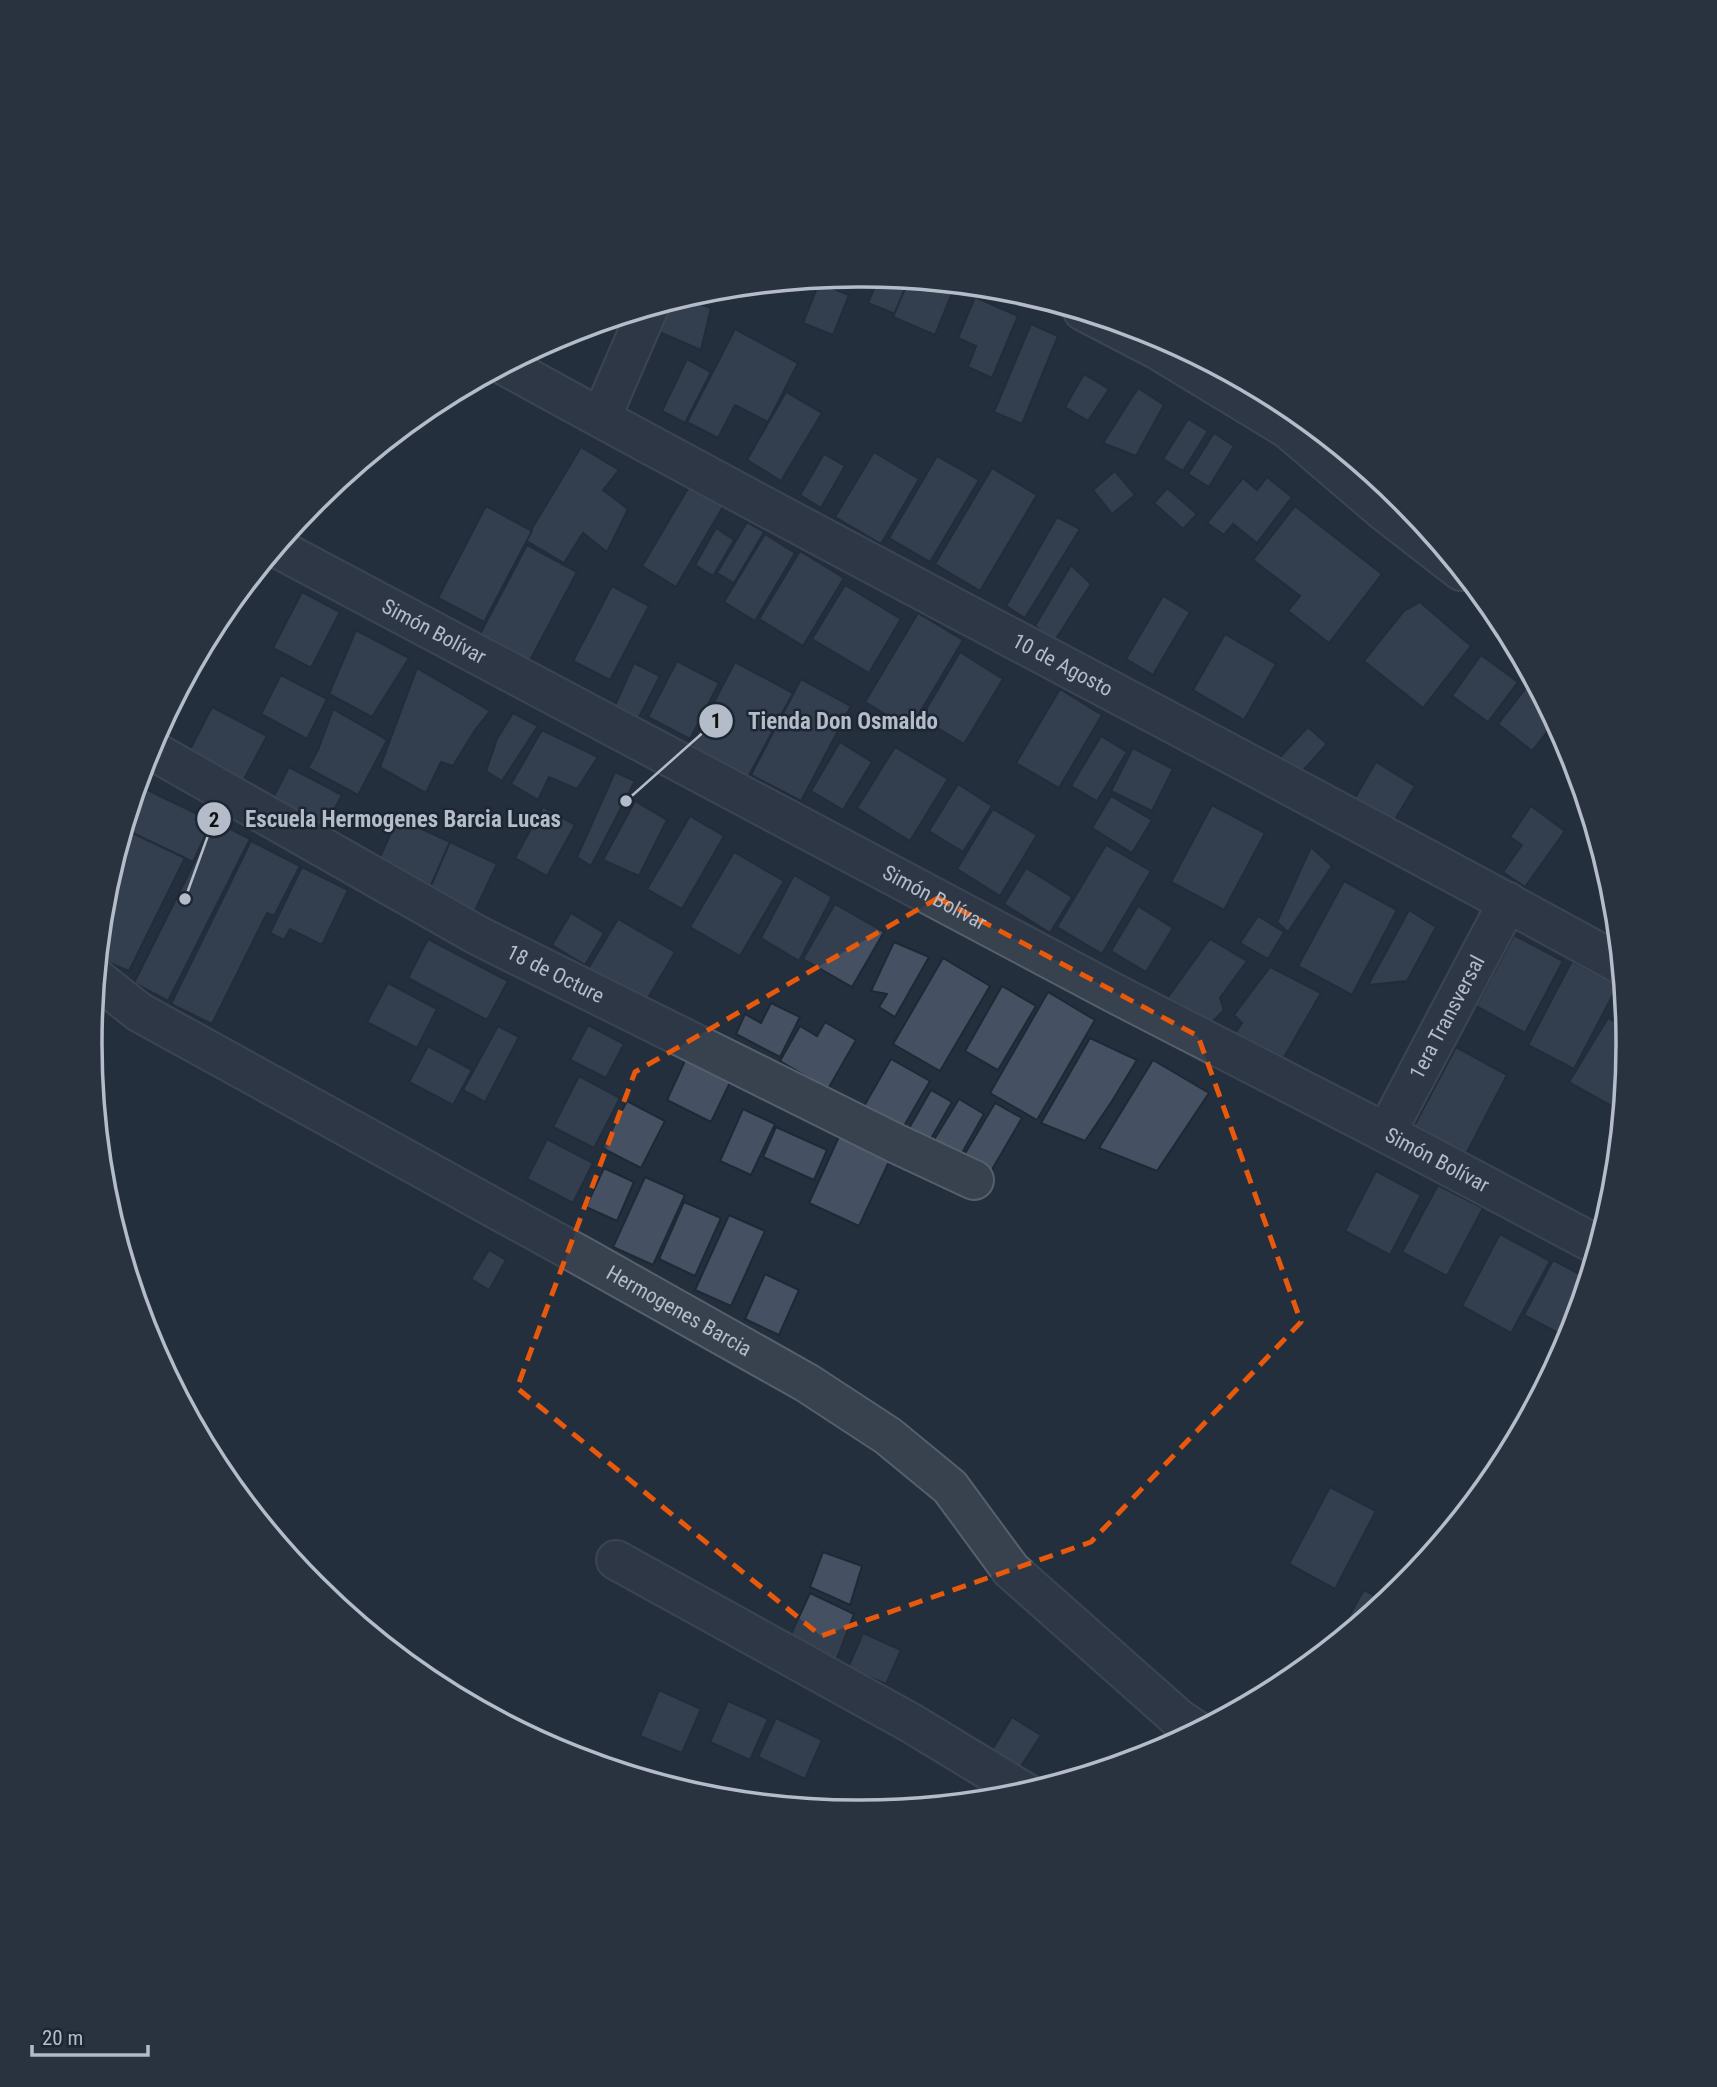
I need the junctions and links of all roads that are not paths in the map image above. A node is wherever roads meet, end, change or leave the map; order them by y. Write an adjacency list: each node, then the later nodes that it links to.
1 (644, 318): 4 (street)
2 (1188, 363): 5 (street)
3 (514, 370): 4 (street, 10 de Agosto)
4 (601, 418): 8 (street, 10 de Agosto)
5 (1431, 548)
6 (283, 551): 11 (street, Simón Bolívar)
7 (159, 754): 12 (street, 18 de Octure)
8 (1508, 902): 9 (street, 10 de Agosto); 11 (street, 1era Transversal)
9 (1610, 959)
10 (104, 984): 15 (street, Hermogenes Barcia)
11 (1386, 1133): 13 (street, Simón Bolívar)
12 (974, 1180)
13 (1589, 1241)
14 (616, 1560): 16 (street)
15 (1187, 1725)
16 (1012, 1785)

